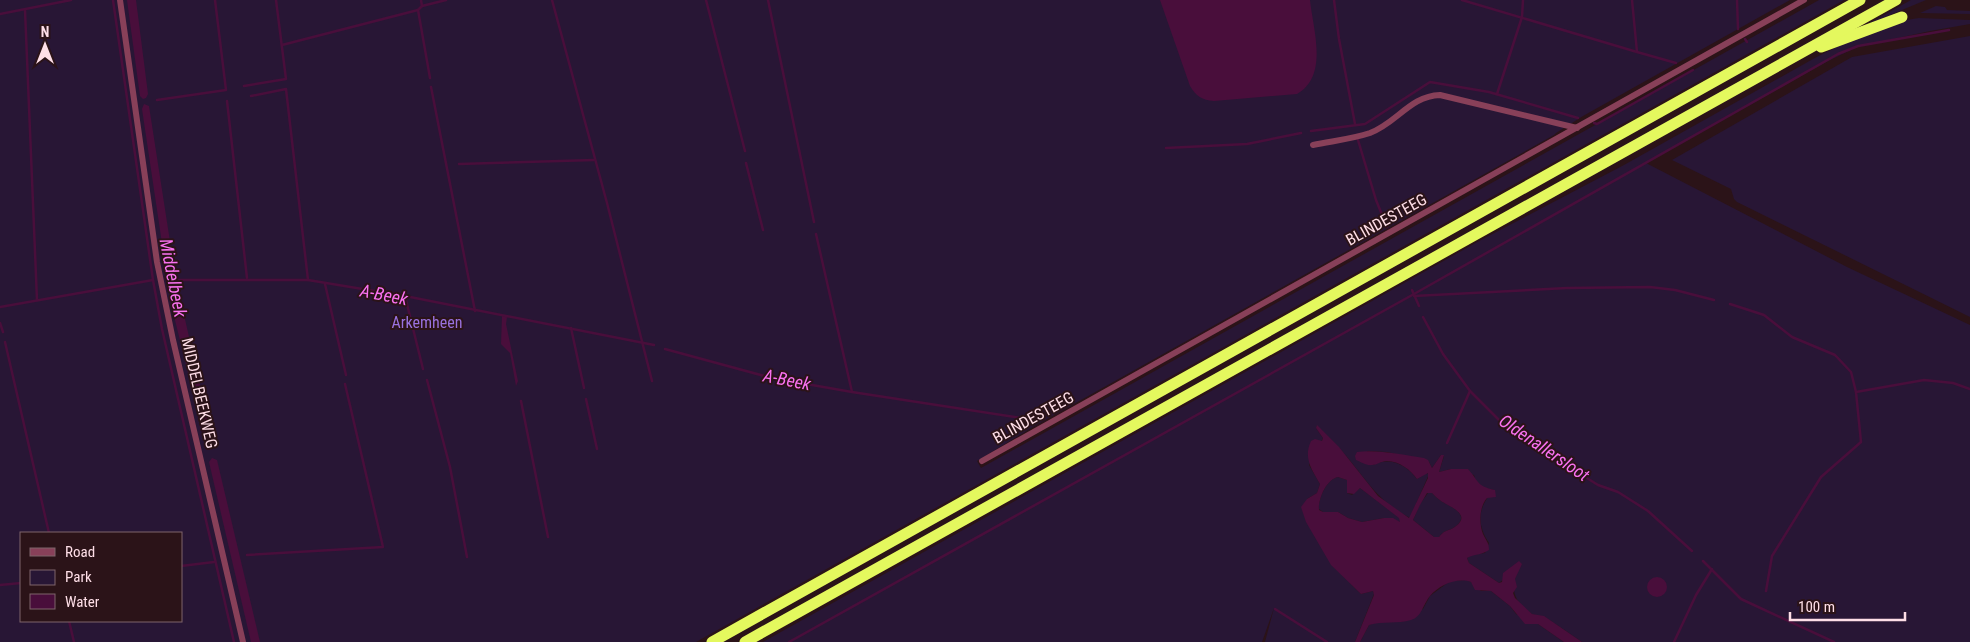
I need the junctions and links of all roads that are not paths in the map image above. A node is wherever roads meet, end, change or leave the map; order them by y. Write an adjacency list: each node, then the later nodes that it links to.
1 (120, 0): 10 (street, MIDDELBEEKWEG)
2 (1804, 0): 7 (street, BLINDESTEEG)
3 (1860, 0): 11 (highway)
4 (1896, 0): 6 (highway)
5 (1902, 17): 6 (highway)
6 (1798, 54): 12 (highway)
7 (1577, 128): 8 (street); 9 (street, BLINDESTEEG)
8 (1313, 145)
9 (982, 461)
10 (243, 642)
11 (712, 642)
12 (745, 642)

